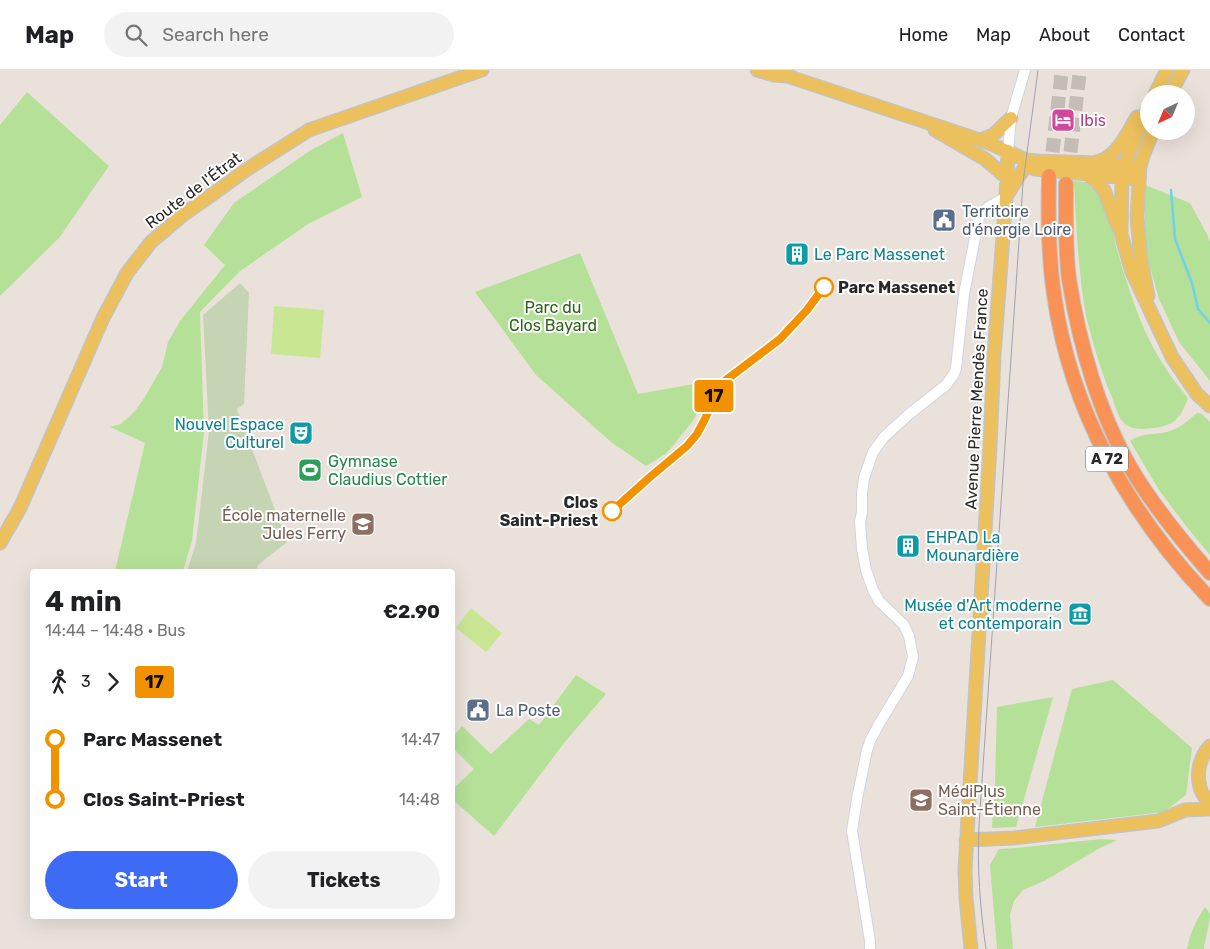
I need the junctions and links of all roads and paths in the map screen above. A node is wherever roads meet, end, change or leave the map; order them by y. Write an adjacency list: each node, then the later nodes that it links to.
1 (482, 70): 28 (main road, Route de l'Étrat)
2 (757, 70): 6 (main road)
3 (1025, 70): 10 (street)
4 (1167, 70): 7 (main road)
5 (1183, 70): 8 (main road)
6 (784, 73): 11 (main road)
7 (1160, 85)
8 (1175, 85)
9 (1140, 114): 16 (main road)
10 (1011, 118): 13 (main road); 15 (street)
11 (915, 119): 13 (main road); 15 (main road); 22 (main road)
12 (1140, 128): 18 (main road)
13 (981, 140): 15 (main road)
14 (1149, 140): 19 (main road)
15 (1007, 156): 16 (main road); 17 (main road); 22 (main road, Avenue Pierre Mendès France)
16 (1096, 163): 18 (main road)
17 (1025, 167): 20 (main road); 24 (main road)
18 (1123, 171): 19 (main road); 20 (main road); 25 (main road)
19 (1139, 173): 26 (main road)
20 (1085, 174): 25 (main road)
21 (1049, 176): 30 (highway, A 72)
22 (1006, 178): 24 (main road, Avenue Pierre Mendès France)
23 (1066, 184): 29 (highway, A 72)
24 (1006, 197): 36 (main road, Avenue Pierre Mendès France); 37 (street)
25 (1121, 234): 26 (main road)
26 (1153, 318): 27 (main road)
27 (1210, 406)
28 (0, 543)
29 (1210, 573)
30 (1210, 599)
31 (1210, 746): 32 (main road)
32 (1200, 787): 33 (main road); 35 (main road)
33 (1210, 804)
34 (1210, 809): 35 (main road)
35 (1185, 810): 36 (main road)
36 (966, 840): 38 (main road, Avenue Pierre Mendès France)
37 (870, 949)
38 (971, 949)

